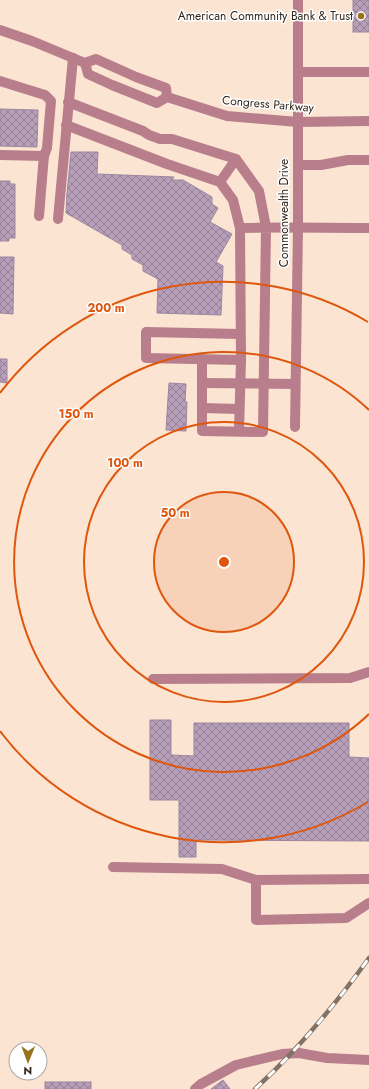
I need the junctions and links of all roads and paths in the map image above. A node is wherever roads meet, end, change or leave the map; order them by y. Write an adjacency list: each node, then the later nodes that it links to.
1 (298, 0): 5 (street, Commonwealth Drive)
2 (0, 30): 3 (street, Congress Parkway)
3 (73, 58): 4 (street, Congress Parkway); 9 (street)
4 (85, 64): 8 (street, Congress Parkway); 8 (street)
5 (298, 72): 6 (street); 11 (street, Commonwealth Drive)
6 (369, 72)
7 (0, 81): 14 (street)
8 (167, 97): 11 (street, Congress Parkway)
9 (68, 102): 12 (street); 15 (street)
10 (369, 121): 11 (street, Congress Parkway)
11 (298, 122): 17 (street, Commonwealth Drive)
12 (66, 125): 18 (street); 20 (street)
13 (0, 156): 14 (street)
14 (44, 156): 19 (street)
15 (236, 159): 18 (street); 21 (street)
16 (369, 160): 17 (street)
17 (298, 165): 22 (street, Commonwealth Drive)
18 (220, 182): 23 (street)
19 (39, 216)
20 (58, 219)
21 (266, 227): 22 (street); 23 (street); 30 (street)
22 (298, 227): 24 (street); 31 (street, Commonwealth Drive)
23 (240, 228): 25 (street)
24 (369, 228)
25 (240, 334): 26 (street); 27 (street)
26 (202, 359): 27 (street); 28 (street)
27 (241, 360): 29 (street)
28 (202, 383): 29 (street); 32 (street)
29 (240, 384): 30 (street); 33 (street)
30 (264, 384): 31 (street); 35 (street)
31 (296, 384): 34 (street, Commonwealth Drive)
32 (202, 408): 33 (street); 35 (street)
33 (239, 409): 35 (street)
34 (295, 427)
35 (239, 432)
36 (369, 672): 37 (street)
37 (153, 679)
38 (113, 867): 40 (street)
39 (369, 879): 40 (street)
40 (256, 880): 41 (street)
41 (369, 903)
42 (369, 1060): 43 (street)
43 (196, 1089)

